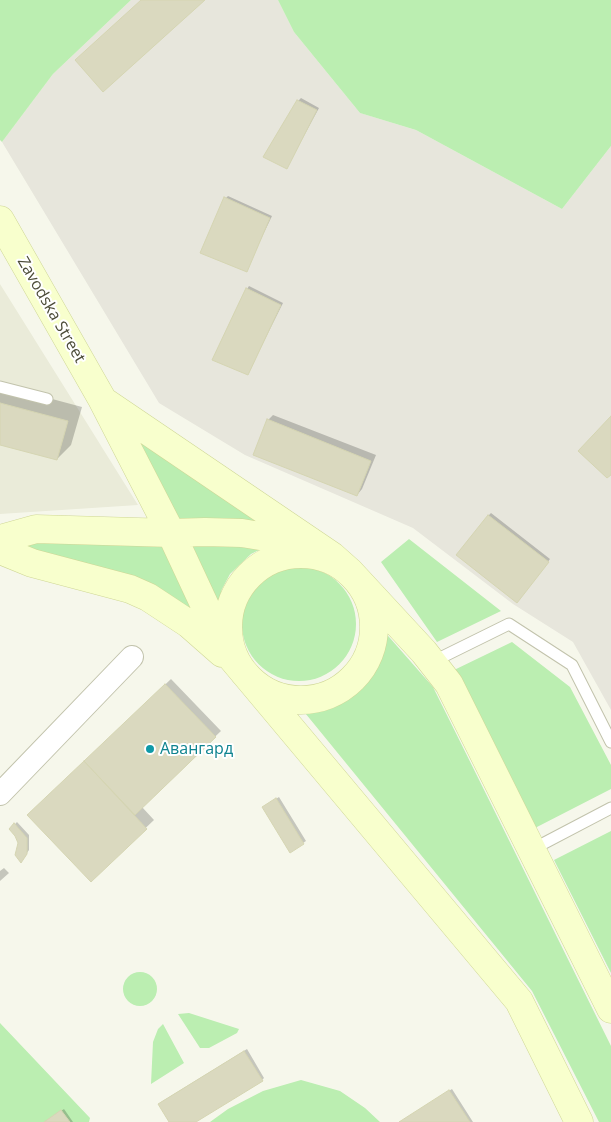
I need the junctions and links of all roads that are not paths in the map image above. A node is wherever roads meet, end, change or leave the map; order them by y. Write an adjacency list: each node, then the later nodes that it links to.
1 (0, 220): 4 (main road, Zavodska Street)
2 (0, 387): 3 (lane)
3 (47, 399)
4 (102, 400): 5 (main road, Zavodska Street); 8 (main road)
5 (171, 533): 6 (main road); 8 (main road); 11 (main road, Zavodska Street)
6 (0, 539)
7 (0, 550): 11 (main road)
8 (350, 572): 10 (main road); 11 (main road); 11 (main road)
9 (132, 657): 13 (street)
10 (432, 662): 12 (lane); 15 (main road)
11 (242, 670): 17 (main road)
12 (611, 742)
13 (0, 794)
14 (611, 808): 15 (lane)
15 (531, 850): 16 (main road)
16 (611, 1009)
17 (579, 1122)

